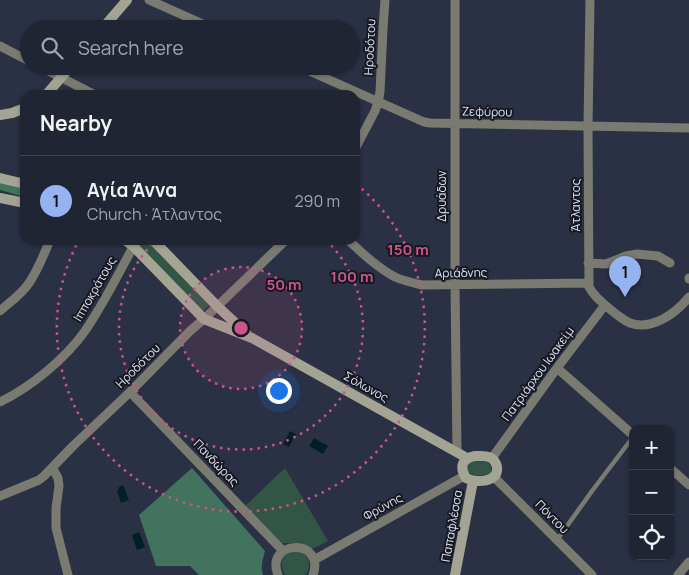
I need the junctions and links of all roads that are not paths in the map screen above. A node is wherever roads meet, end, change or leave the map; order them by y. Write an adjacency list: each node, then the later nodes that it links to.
1 (127, 0): 6 (street)
2 (149, 0): 7 (street)
3 (386, 0): 18 (street, Ηροδότου)
4 (455, 0): 21 (street, Δρυάδων)
5 (590, 0): 22 (street, Άτλαντος)
6 (110, 20)
7 (194, 20)
8 (0, 46): 9 (street)
9 (20, 56)
10 (56, 75): 13 (street)
11 (64, 75): 13 (street)
12 (318, 75): 16 (street, Ζεφύρου)
13 (61, 78): 14 (street); 15 (street)
14 (50, 90)
15 (85, 90)
16 (351, 90)
17 (360, 94): 18 (street, Ζεφύρου)
18 (378, 102): 21 (street, Ζεφύρου); 24 (street, Ηροδότου)
19 (20, 110): 20 (street)
20 (0, 115)
21 (454, 124): 22 (street, Ζεφύρου); 38 (street, Δρυάδων)
22 (588, 126): 23 (street, Ζεφύρου); 36 (street, Άτλαντος)
23 (689, 128)
24 (360, 139)
25 (0, 178): 26 (street)
26 (20, 183)
27 (0, 198): 28 (street)
28 (20, 203)
29 (48, 245): 42 (street)
30 (130, 245): 47 (street, Ιπποκράτους)
31 (135, 245): 43 (street, Σόλωνος)
32 (158, 245): 41 (street, Σόλωνος)
33 (281, 245): 41 (street, Ηροδότου)
34 (354, 245): 38 (street, Αριάδνης)
35 (670, 263): 36 (street)
36 (588, 264): 37 (street, Άτλαντος)
37 (588, 283): 38 (street, Αριάδνης); 40 (street)
38 (455, 286): 50 (street, Δρυάδων)
39 (687, 303): 40 (street)
40 (605, 305): 45 (street, Πατριάρχου Ιωακείμ)
41 (217, 306): 43 (street, Ηροδότου); 44 (street, Σόλωνος)
42 (0, 311)
43 (204, 319): 44 (street, Σόλωνος); 46 (street, Ηροδότου)
44 (252, 338): 50 (street, Σόλωνος)
45 (557, 368): 48 (street); 52 (street, Πατριάρχου Ιωακείμ)
46 (130, 392): 53 (street, Ηροδότου); 60 (street, Πανδώρας)
47 (0, 402)
48 (629, 432)
49 (629, 441): 59 (lane)
50 (457, 452): 51 (street, Σόλωνος)
51 (467, 458): 52 (street); 56 (street)
52 (492, 458): 55 (street)
53 (52, 468): 58 (street, Ηροδότου); 63 (street)
54 (672, 470): 57 (street)
55 (494, 477): 56 (street); 59 (street, Πόντου)
56 (468, 478): 61 (street, Φρύνης); 66 (street, Παπαφλέσσα)
57 (689, 485)
58 (0, 496)
59 (558, 540): 67 (street, Πόντου)
60 (283, 551): 61 (street); 64 (street)
61 (314, 560): 65 (street)
62 (689, 562): 68 (street)
63 (68, 575)
64 (278, 575)
65 (313, 575)
66 (456, 575)
67 (592, 575)
68 (678, 575)

